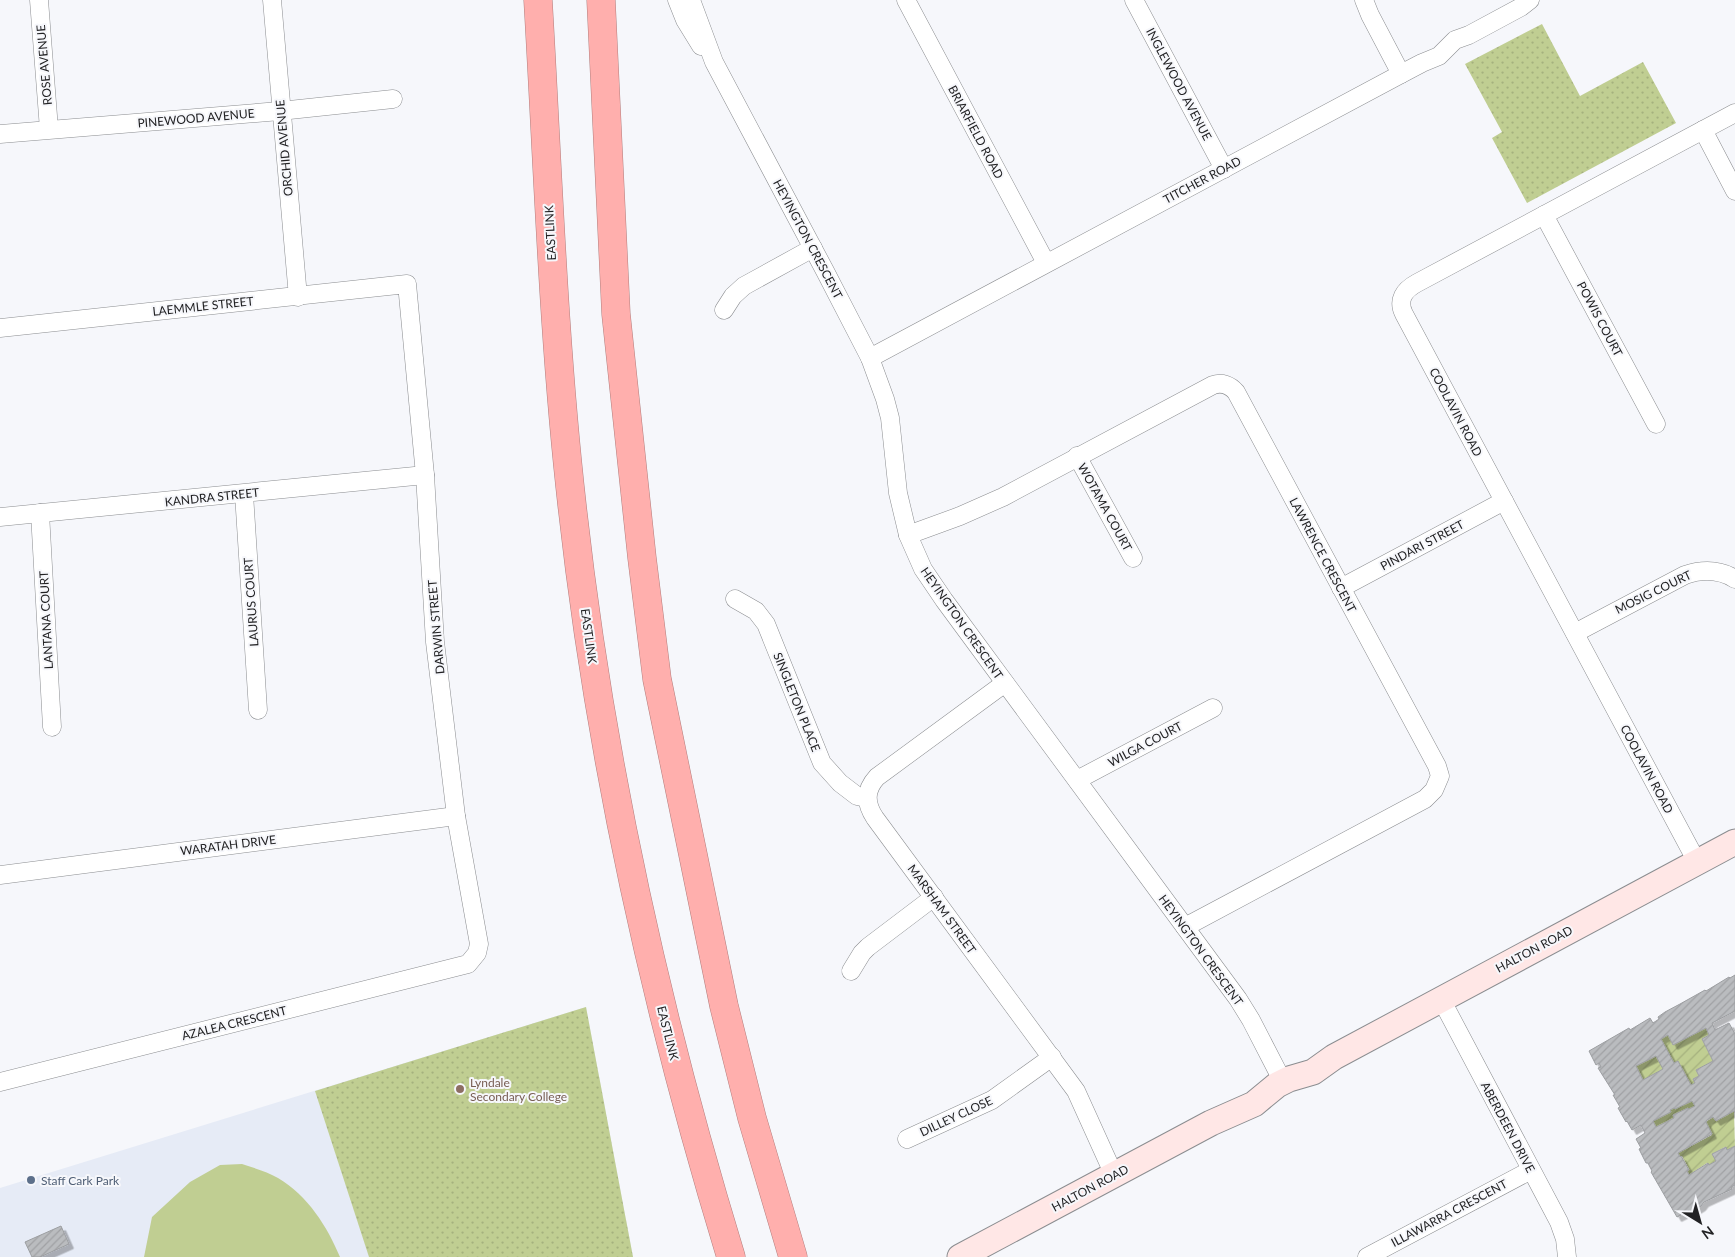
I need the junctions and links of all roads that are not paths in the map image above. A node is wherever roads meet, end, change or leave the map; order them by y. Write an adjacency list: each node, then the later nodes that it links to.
1 (38, 0): 16 (street, ROSE AVENUE)
2 (272, 0): 14 (street, ORCHID AVENUE)
3 (538, 0): 63 (highway, EASTLINK)
4 (601, 0): 64 (highway)
5 (677, 0): 11 (street, HEYINGTON CRESCENT)
6 (691, 0): 11 (street, HEYINGTON CRESCENT)
7 (906, 0): 23 (street, BRIARFIELD ROAD)
8 (1134, 0): 19 (street, INGLEWOOD AVENUE)
9 (1364, 0): 12 (street)
10 (1530, 0): 12 (street, TITCHER ROAD)
11 (714, 62): 22 (street, HEYINGTON CRESCENT)
12 (1401, 74): 19 (street, TITCHER ROAD)
13 (393, 99): 14 (street, PINEWOOD AVENUE)
14 (280, 111): 16 (street, PINEWOOD AVENUE); 25 (street, ORCHID AVENUE)
15 (1735, 113): 17 (street, COOLAVIN ROAD)
16 (49, 130): 18 (street, PINEWOOD AVENUE)
17 (1703, 130): 20 (street); 21 (street, COOLAVIN ROAD)
18 (0, 134)
19 (1224, 169): 23 (street, TITCHER ROAD)
20 (1735, 191)
21 (1544, 215): 29 (street, POWIS COURT); 33 (street, COOLAVIN ROAD)
22 (813, 248): 26 (street); 28 (street, HEYINGTON CRESCENT)
23 (1046, 263): 28 (street, TITCHER ROAD)
24 (407, 284): 25 (street, LAEMMLE STREET); 31 (street, DARWIN STREET)
25 (298, 296): 27 (street, LAEMMLE STREET)
26 (724, 310)
27 (0, 328)
28 (870, 358): 36 (street, HEYINGTON CRESCENT)
29 (1656, 424)
30 (1078, 456): 36 (street, LAWRENCE CRESCENT); 37 (street, WOTAMA COURT); 39 (street, LAWRENCE CRESCENT)
31 (425, 475): 32 (street, KANDRA STREET); 48 (street, DARWIN STREET)
32 (244, 494): 34 (street, KANDRA STREET); 44 (street, LAURUS COURT)
33 (1504, 501): 39 (street, PINDARI STREET); 41 (street, COOLAVIN ROAD)
34 (40, 513): 35 (street, KANDRA STREET); 45 (street, LANTANA COURT)
35 (0, 517)
36 (908, 535): 42 (street, HEYINGTON CRESCENT)
37 (1133, 558)
38 (1735, 580): 41 (street, MOSIG COURT)
39 (1341, 588): 53 (street, LAWRENCE CRESCENT)
40 (736, 599): 47 (street, SINGLETON PLACE)
41 (1575, 633): 50 (street, COOLAVIN ROAD)
42 (1005, 682): 46 (street, HEYINGTON CRESCENT); 47 (street)
43 (1213, 708): 46 (street, WILGA COURT)
44 (258, 710)
45 (52, 727)
46 (1077, 780): 53 (street, HEYINGTON CRESCENT)
47 (867, 798): 52 (street, MARSHAM STREET)
48 (456, 816): 51 (street, WARATAH DRIVE); 54 (street, DARWIN STREET)
49 (1735, 842): 50 (main road, HALTON ROAD)
50 (1697, 862): 56 (main road, HALTON ROAD)
51 (0, 875)
52 (934, 897): 55 (street); 57 (street, MARSHAM STREET)
53 (1185, 927): 58 (street, HEYINGTON CRESCENT)
54 (468, 964): 59 (street, AZALEA CRESCENT)
55 (852, 971)
56 (1441, 999): 58 (main road, HALTON ROAD); 61 (street, ABERDEEN DRIVE)
57 (1052, 1057): 60 (street, DILLEY CLOSE); 62 (street, MARSHAM STREET)
58 (1281, 1077): 62 (main road, HALTON ROAD)
59 (0, 1082)
60 (907, 1139)
61 (1531, 1170): 66 (street, ILLAWARRA CRESCENT); 67 (street, ABERDEEN DRIVE)
62 (1114, 1175): 65 (main road, HALTON ROAD)
63 (731, 1257)
64 (793, 1257)
65 (960, 1257)
66 (1367, 1257)
67 (1567, 1257)

